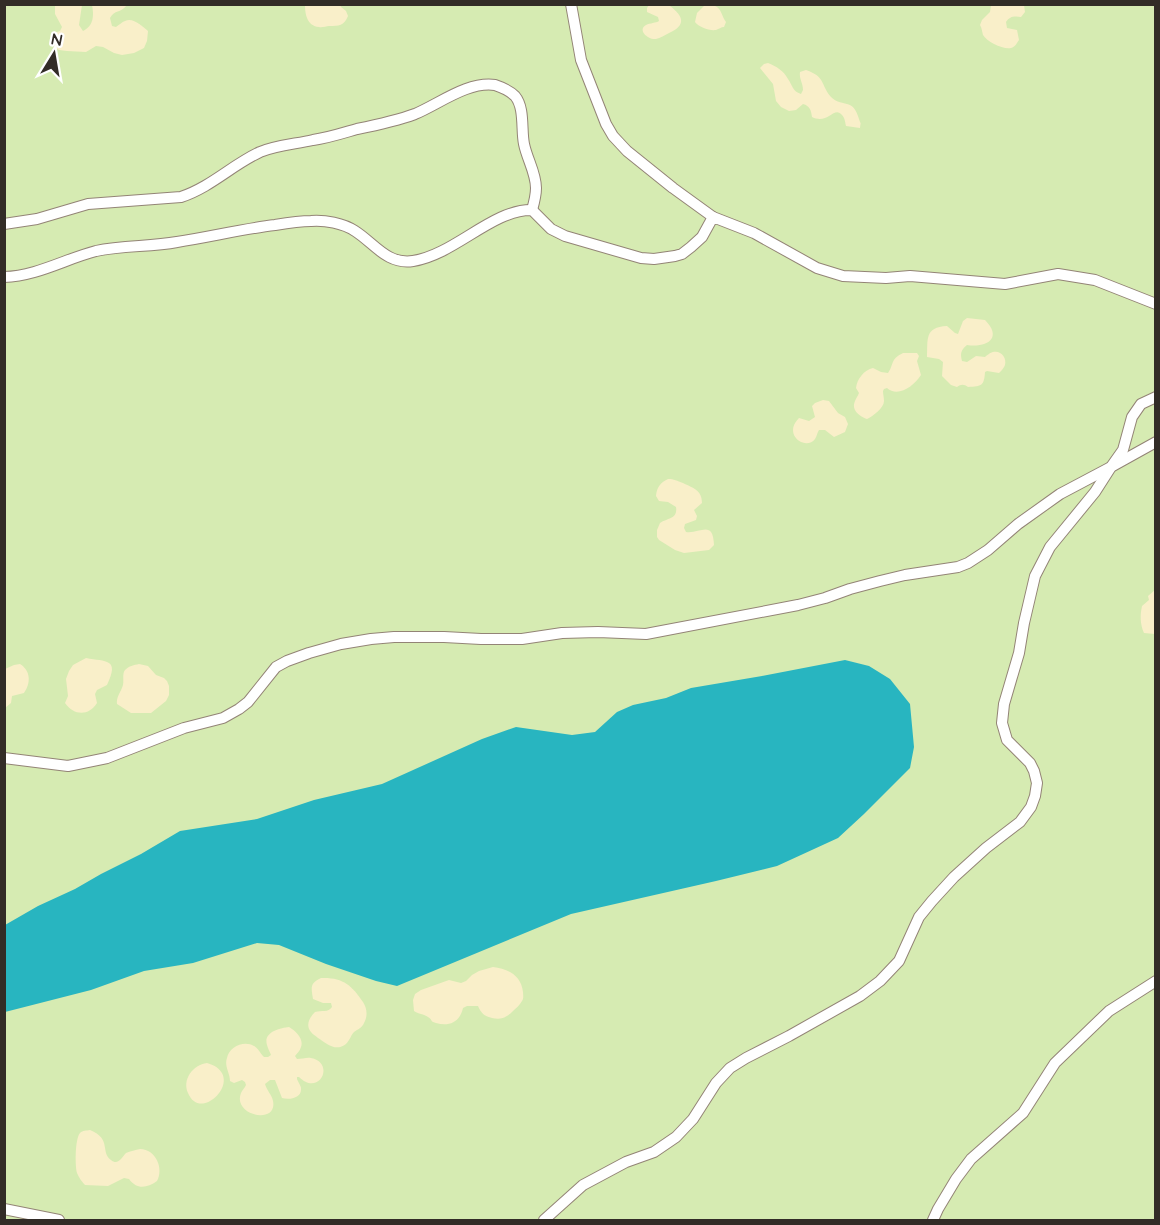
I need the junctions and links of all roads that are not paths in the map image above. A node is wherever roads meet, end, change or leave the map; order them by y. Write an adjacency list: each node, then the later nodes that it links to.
1 (571, 4): 3 (lane)
2 (532, 210): 3 (lane); 4 (lane); 5 (lane)
3 (713, 217): 6 (lane)
4 (4, 224)
5 (4, 277)
6 (1155, 304)
7 (1155, 397): 9 (lane)
8 (1155, 442): 9 (lane)
9 (1110, 467): 10 (lane); 14 (lane)
10 (4, 758)
11 (1155, 981): 15 (lane)
12 (4, 1209): 13 (lane)
13 (59, 1221)
14 (544, 1221)
15 (933, 1221)

